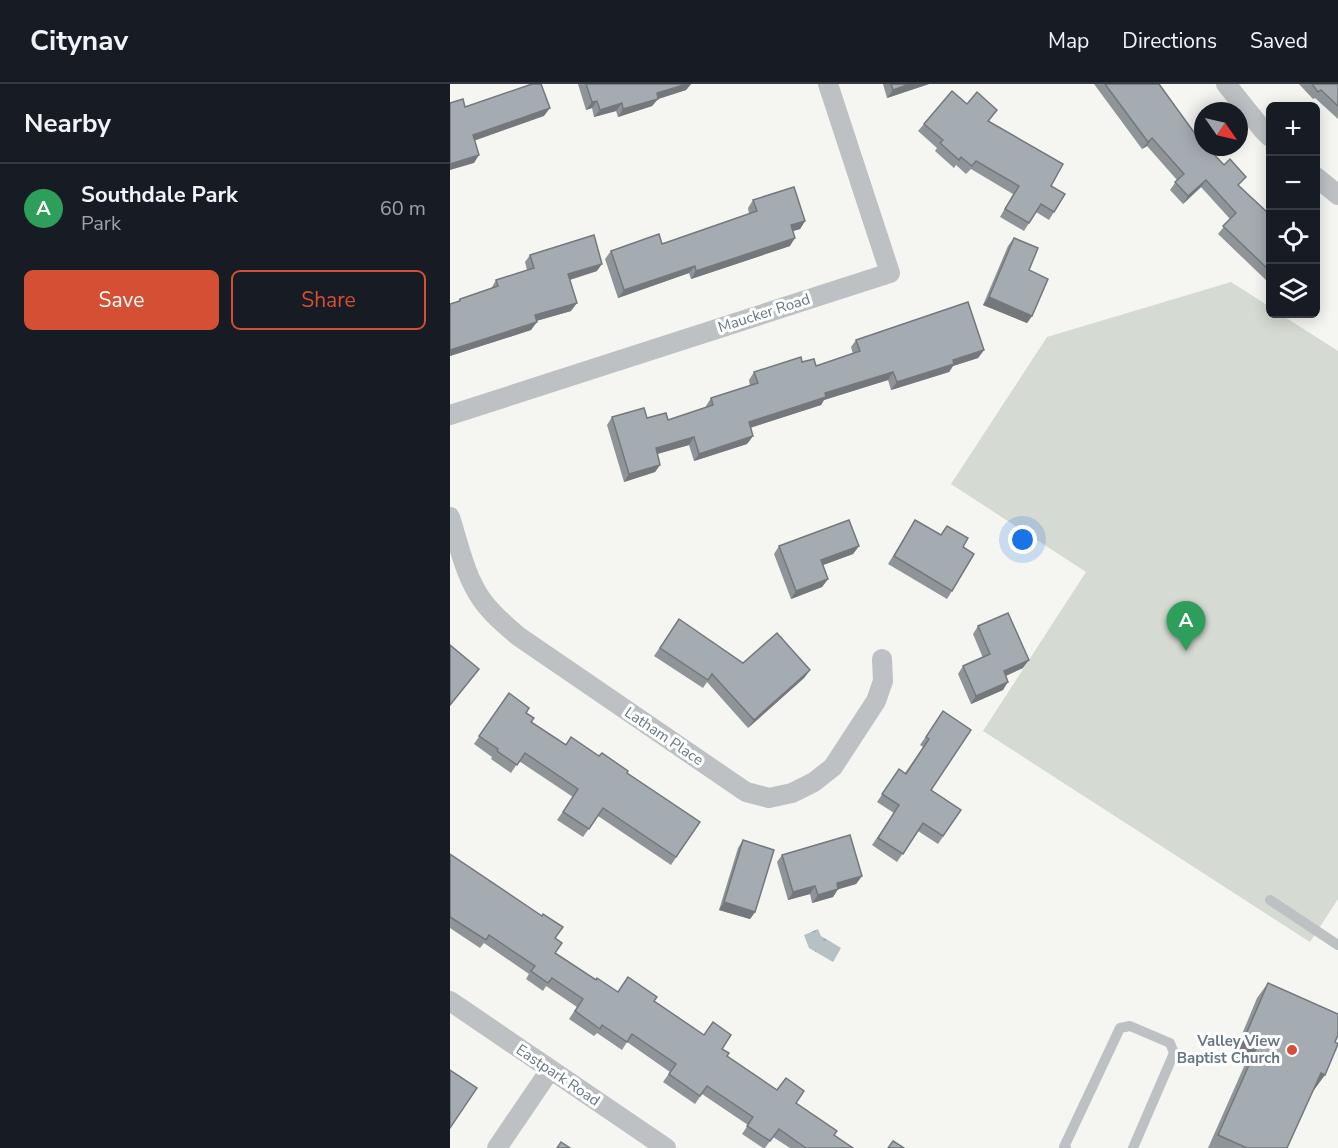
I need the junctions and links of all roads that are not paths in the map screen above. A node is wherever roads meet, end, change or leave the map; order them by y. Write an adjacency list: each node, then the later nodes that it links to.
1 (828, 84): 6 (street, Maucker Road)
2 (1226, 84): 3 (street)
3 (1266, 133)
4 (1320, 180): 5 (street)
5 (1338, 195)
6 (450, 415)
7 (450, 517): 8 (street, Latham Place)
8 (882, 658)
9 (1270, 900): 10 (lane)
10 (1338, 945)
11 (450, 1001): 12 (street, Eastpark Road)
12 (550, 1070): 13 (street); 14 (street, Eastpark Road)
13 (498, 1148)
14 (666, 1148)
15 (1066, 1148): 16 (lane)
16 (1133, 1148)

